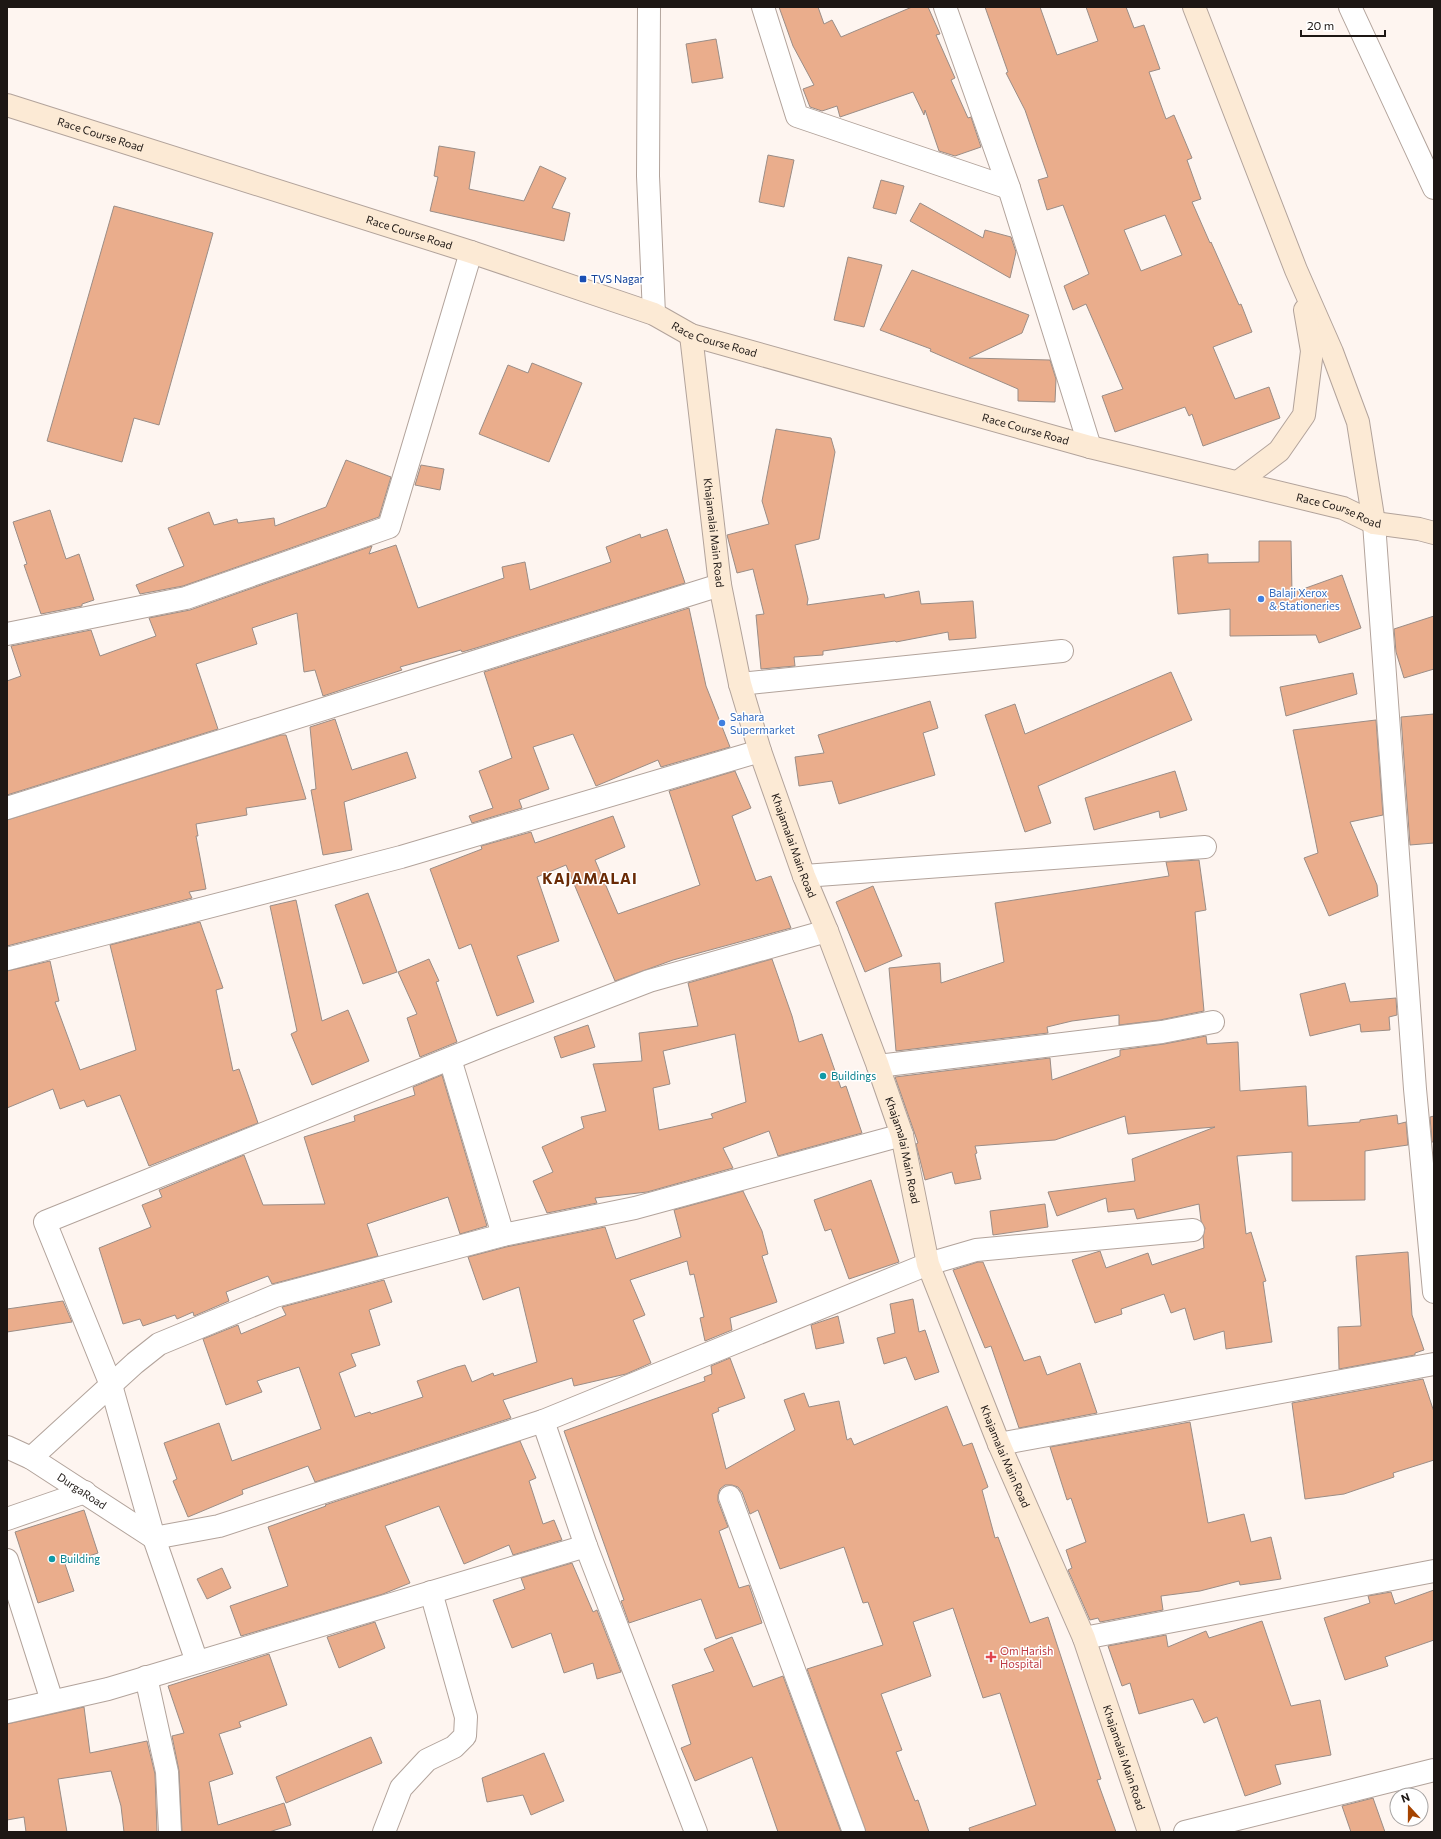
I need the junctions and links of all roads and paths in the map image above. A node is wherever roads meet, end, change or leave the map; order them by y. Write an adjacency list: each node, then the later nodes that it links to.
1 (649, 7): 11 (street)
2 (763, 7): 7 (street)
3 (945, 7): 7 (street)
4 (1194, 7): 10 (main road)
5 (1350, 7): 8 (street)
6 (7, 105): 9 (main road, Race Course Road)
7 (1009, 188): 13 (street)
8 (1434, 188)
9 (472, 252): 11 (main road, Race Course Road); 18 (street)
10 (1300, 280): 14 (main road); 15 (main road)
11 (654, 314): 12 (main road, Race Course Road)
12 (691, 335): 13 (main road, Race Course Road); 17 (main road, Khajamalai Main Road)
13 (1090, 446): 14 (main road, Race Course Road)
14 (1238, 482): 15 (main road, Race Course Road)
15 (1374, 523): 16 (main road, Race Course Road); 34 (street)
16 (1434, 533)
17 (720, 585): 20 (main road, Khajamalai Main Road); 22 (street)
18 (7, 634)
19 (1062, 651): 20 (street)
20 (740, 684): 21 (main road, Khajamalai Main Road)
21 (760, 751): 24 (main road, Khajamalai Main Road); 26 (street)
22 (7, 808)
23 (1205, 847): 24 (street)
24 (804, 876): 25 (main road, Khajamalai Main Road)
25 (827, 931): 28 (street); 29 (main road, Khajamalai Main Road)
26 (7, 959)
27 (1214, 1022): 29 (street)
28 (450, 1059): 32 (street); 36 (street)
29 (878, 1066): 30 (main road, Khajamalai Main Road)
30 (902, 1135): 32 (street); 33 (main road, Khajamalai Main Road)
31 (1193, 1230): 33 (street)
32 (503, 1235): 36 (street)
33 (928, 1264): 37 (street); 38 (main road, Khajamalai Main Road)
34 (1434, 1292)
35 (1434, 1364): 38 (street)
36 (111, 1385): 40 (street); 44 (street)
37 (543, 1421): 44 (street); 45 (street)
38 (999, 1444): 49 (main road, Khajamalai Main Road)
39 (7, 1447): 40 (street, DurgaRoad)
40 (31, 1458): 41 (street, DurgaRoad)
41 (85, 1492): 43 (street); 44 (street, DurgaRoad)
42 (730, 1497): 58 (street)
43 (7, 1518)
44 (154, 1538): 50 (street)
45 (586, 1546): 48 (street); 57 (street)
46 (7, 1560): 52 (street)
47 (1434, 1571): 49 (street)
48 (431, 1592): 50 (street); 56 (street)
49 (1084, 1638): 59 (main road, Khajamalai Main Road)
50 (197, 1662): 51 (street)
51 (146, 1677): 52 (street); 55 (street)
52 (52, 1702): 53 (street)
53 (7, 1712)
54 (1434, 1770): 60 (street)
55 (170, 1832)
56 (384, 1832)
57 (696, 1832)
58 (854, 1832)
59 (1150, 1832)
60 (1185, 1832)

